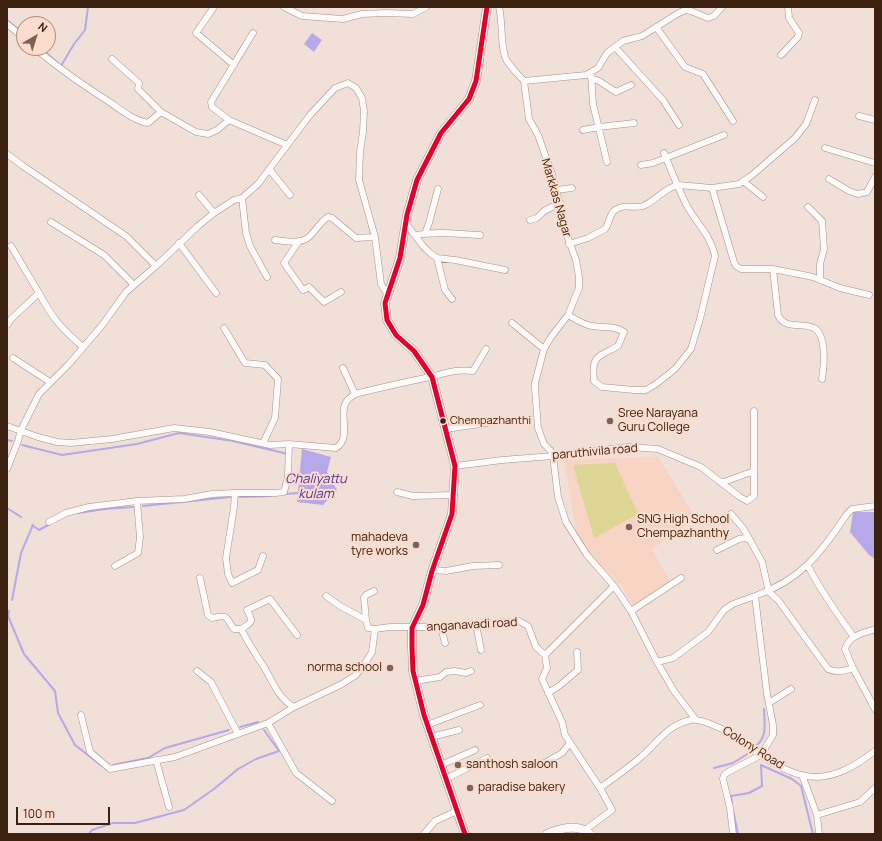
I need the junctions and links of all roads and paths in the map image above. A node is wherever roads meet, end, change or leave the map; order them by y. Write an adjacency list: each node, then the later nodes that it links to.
1 (214, 7): 16 (street)
2 (284, 7): 3 (street)
3 (426, 7)
4 (487, 7): 56 (main road)
5 (499, 7): 18 (street)
6 (722, 7): 9 (street)
7 (788, 7): 13 (street)
8 (7, 24): 10 (street)
9 (656, 27): 12 (street); 25 (street)
10 (16, 31)
11 (253, 33): 16 (street)
12 (615, 47): 17 (street); 27 (street)
13 (781, 55)
14 (44, 56): 21 (street)
15 (112, 59): 21 (street)
16 (234, 65): 23 (street)
17 (591, 75): 18 (street); 19 (street); 28 (street)
18 (524, 81): 46 (street, Markkas Nagar)
19 (631, 85)
20 (815, 100): 41 (street)
21 (161, 112): 23 (street)
22 (859, 116): 24 (street)
23 (229, 120): 31 (street)
24 (875, 120)
25 (733, 122)
26 (634, 123): 28 (street)
27 (679, 125)
28 (598, 127): 29 (street); 35 (street)
29 (583, 130)
30 (724, 135): 34 (street)
31 (287, 145): 38 (street); 60 (street)
32 (825, 148): 36 (street)
33 (7, 154): 67 (street)
34 (665, 155): 37 (street); 42 (street)
35 (607, 162)
36 (875, 163)
37 (641, 165)
38 (269, 169): 48 (street); 50 (street)
39 (875, 177): 40 (street)
40 (828, 179)
41 (743, 181): 44 (street); 49 (street)
42 (678, 185): 44 (street); 64 (street); 79 (street)
43 (572, 188): 46 (street)
44 (712, 188): 68 (street)
45 (438, 189): 57 (street)
46 (556, 190): 51 (street, Markkas Nagar)
47 (199, 195): 53 (street)
48 (290, 195)
49 (763, 197)
50 (242, 198): 53 (street); 70 (street)
51 (560, 203): 54 (street); 64 (street, Markkas Nagar)
52 (808, 207): 71 (street)
53 (214, 213): 63 (street)
54 (530, 220)
55 (51, 222): 72 (street)
56 (407, 225): 58 (street); 76 (main road)
57 (424, 234): 58 (street); 59 (street)
58 (416, 235): 66 (street)
59 (480, 235)
60 (375, 237): 62 (street); 76 (street)
61 (275, 240): 62 (street)
62 (299, 241): 73 (street)
63 (179, 243): 67 (street); 75 (street)
64 (569, 244): 79 (street, Markkas Nagar)
65 (11, 246): 74 (street)
66 (437, 258): 69 (street); 78 (street)
67 (156, 266): 72 (street)
68 (773, 269): 71 (street); 89 (street)
69 (505, 270)
70 (267, 278)
71 (820, 280): 77 (street)
72 (134, 285): 83 (street)
73 (341, 292)
74 (39, 293): 81 (street); 83 (street)
75 (216, 293)
76 (388, 294): 88 (main road)
77 (869, 295)
78 (452, 299)
79 (568, 315): 85 (street, Markkas Nagar)
80 (512, 323): 85 (street)
81 (7, 325)
82 (224, 328): 97 (street)
83 (83, 347): 90 (street)
84 (486, 349): 88 (street)
85 (544, 349): 99 (street, Markkas Nagar)
86 (13, 358): 90 (street)
87 (343, 368): 91 (street)
88 (432, 376): 91 (street); 95 (main road)
89 (822, 379)
90 (50, 382): 96 (street)
91 (356, 394): 98 (street)
92 (754, 411): 102 (street, paruthivila road)
93 (487, 423): 95 (street)
94 (7, 426): 96 (street)
95 (446, 429): 100 (main road)
96 (21, 430): 97 (street); 101 (street)
97 (264, 443): 98 (street)
98 (290, 444): 105 (street)
99 (553, 456): 100 (street, paruthivila road); 103 (street, paruthivila road); 120 (street)
100 (455, 466): 106 (main road)
101 (7, 469)
102 (754, 471): 103 (street); 103 (street, paruthivila road)
103 (721, 483)
104 (397, 492): 106 (street)
105 (235, 493): 107 (street); 113 (street)
106 (454, 495): 117 (main road)
107 (137, 501): 110 (street); 115 (street)
108 (875, 506): 116 (street)
109 (731, 514): 111 (street)
110 (49, 522)
111 (750, 540): 112 (street); 122 (street)
112 (717, 550)
113 (263, 556)
114 (499, 565): 117 (street)
115 (115, 566)
116 (808, 566): 122 (street); 134 (street)
117 (433, 570): 129 (main road)
118 (200, 578): 132 (street)
119 (681, 578): 125 (street)
120 (614, 586): 125 (street); 138 (street)
121 (374, 591): 126 (street)
122 (769, 592): 124 (street); 140 (street)
123 (326, 596): 126 (street)
124 (755, 596): 139 (street); 146 (street)
125 (631, 611): 139 (street)
126 (366, 620): 130 (street)
127 (476, 624): 128 (street, anganavadi road); 136 (street); 138 (street, anganavadi road)
128 (441, 627): 129 (street, anganavadi road); 135 (street)
129 (412, 628): 130 (street, anganavadi road); 143 (main road)
130 (375, 629): 149 (street)
131 (875, 629): 134 (street)
132 (241, 630): 133 (street); 149 (street)
133 (297, 635)
134 (854, 637): 140 (street)
135 (445, 643)
136 (482, 650)
137 (577, 652): 145 (street)
138 (545, 655): 145 (street)
139 (657, 662): 151 (street)
140 (852, 668): 148 (street)
141 (197, 671): 155 (street)
142 (471, 671): 143 (street)
143 (415, 681): 153 (main road)
144 (791, 690): 146 (street)
145 (548, 693): 157 (street)
146 (768, 703): 160 (street)
147 (480, 705): 153 (street)
148 (874, 705)
149 (294, 707): 152 (street)
150 (81, 715): 162 (street)
151 (696, 720): 160 (street, Colony Road); 167 (street)
152 (268, 723): 155 (street); 169 (street)
153 (427, 725): 156 (main road)
154 (459, 730): 156 (street)
155 (238, 734): 162 (street)
156 (431, 737): 163 (main road)
157 (570, 743): 164 (street); 167 (street)
158 (475, 750): 163 (street)
159 (875, 751): 165 (street, Colony Road)
160 (761, 755): 165 (street, Colony Road); 177 (street)
161 (487, 758): 166 (street)
162 (156, 760): 170 (street)
163 (440, 765): 166 (main road)
164 (541, 765)
165 (802, 776): 172 (street)
166 (446, 779): 171 (main road)
167 (600, 788): 173 (street)
168 (875, 788): 172 (street)
169 (332, 801)
170 (169, 807)
171 (456, 811): 174 (street); 175 (main road)
172 (817, 815): 178 (street)
173 (588, 832): 176 (main road)
174 (424, 834)
175 (465, 834)
176 (547, 834)
177 (734, 834)
178 (820, 834)

